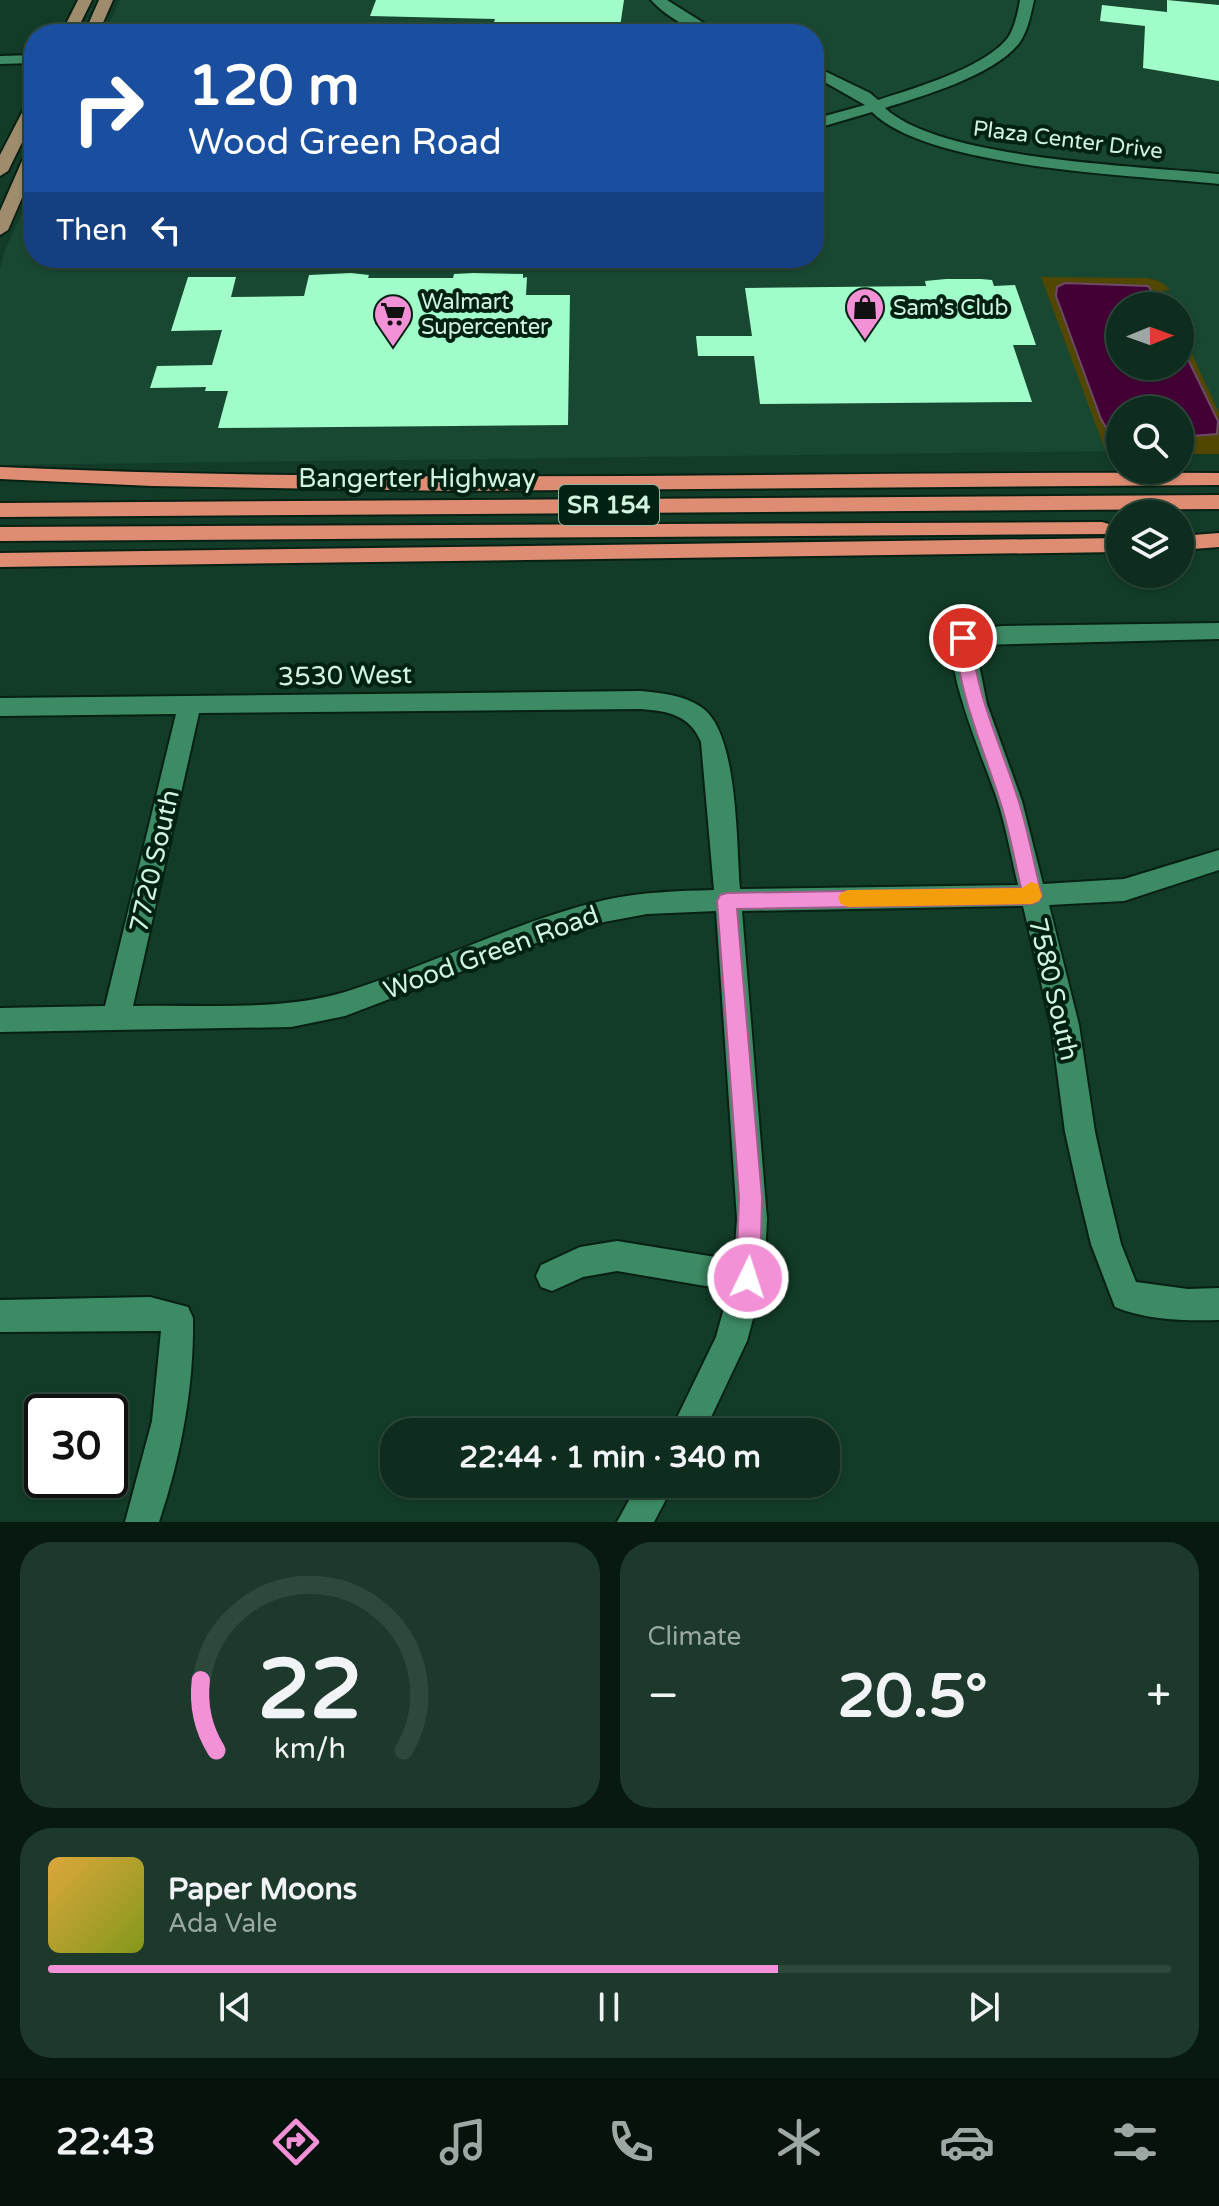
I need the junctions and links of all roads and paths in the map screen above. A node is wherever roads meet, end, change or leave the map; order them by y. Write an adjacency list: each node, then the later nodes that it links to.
1 (85, 0): 5 (main road)
2 (106, 0): 6 (main road)
3 (658, 0): 7 (street)
4 (1027, 0): 11 (street)
5 (73, 24)
6 (95, 24)
7 (695, 24)
8 (24, 59): 9 (street)
9 (0, 60)
10 (824, 75): 11 (street, Plaza Center Drive)
11 (876, 104): 12 (street); 14 (street, Plaza Center Drive); 17 (street, Plaza Center Drive)
12 (824, 122)
13 (24, 123): 15 (main road)
14 (1219, 168)
15 (0, 171)
16 (24, 175): 18 (main road)
17 (1219, 179)
18 (0, 230)
19 (0, 473): 21 (highway)
20 (1219, 479): 21 (highway)
21 (109, 480): 22 (highway)
22 (0, 484)
23 (1219, 502): 24 (highway, Bangerter Highway / SR 154)
24 (0, 510)
25 (1106, 529): 28 (highway, Bangerter Highway / SR 154)
26 (1194, 529): 27 (highway)
27 (1219, 529)
28 (0, 534)
29 (1219, 540): 30 (highway)
30 (1194, 542)
31 (1106, 545): 32 (highway)
32 (0, 560)
33 (1219, 631): 37 (street, 7580 South)
34 (190, 704): 35 (street, 3530 West); 38 (street, 3530 West); 39 (street, 7720 South)
35 (0, 707)
36 (1219, 860): 37 (street, Wood Green Road)
37 (1032, 896): 38 (street, Wood Green Road); 43 (street, 7580 South)
38 (727, 901): 39 (street, Wood Green Road); 42 (street)
39 (116, 1018): 40 (street, Wood Green Road)
40 (0, 1020)
41 (552, 1276): 42 (street)
42 (748, 1278): 45 (street)
43 (1219, 1304)
44 (0, 1316): 47 (street)
45 (694, 1418)
46 (649, 1498): 48 (street)
47 (142, 1522)
48 (634, 1522)

